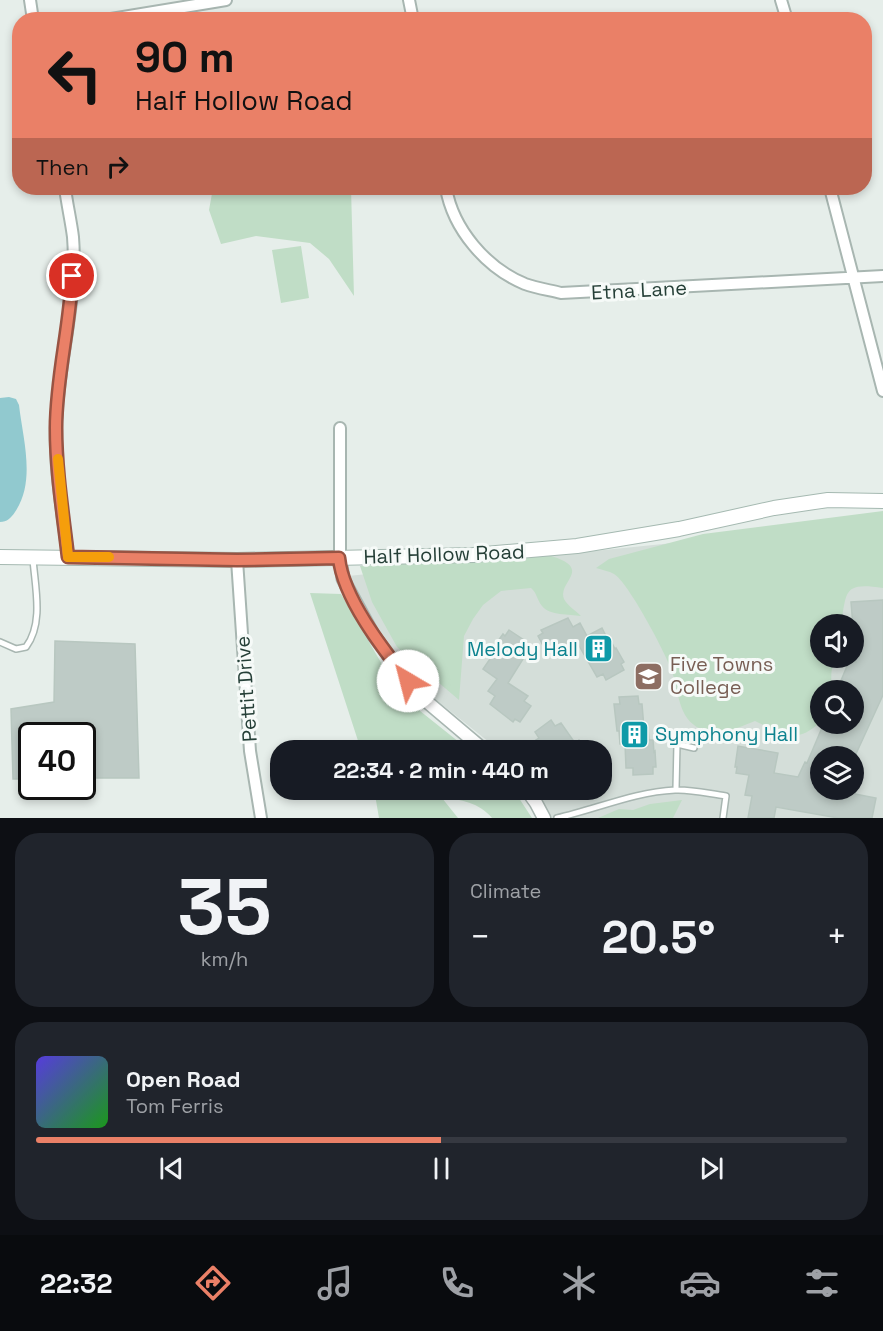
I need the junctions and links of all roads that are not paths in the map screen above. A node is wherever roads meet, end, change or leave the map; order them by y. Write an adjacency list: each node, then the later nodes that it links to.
1 (226, 0): 2 (street)
2 (153, 12)
3 (66, 195): 13 (street)
4 (447, 195): 7 (street, Etna Lane)
5 (833, 195): 7 (street)
6 (883, 276): 7 (street, Etna Lane)
7 (853, 279): 8 (street)
8 (883, 391)
9 (340, 428): 14 (street)
10 (883, 501): 14 (main road, Half Hollow Road)
11 (0, 557): 12 (main road, Half Hollow Road)
12 (33, 557): 13 (main road, Half Hollow Road); 16 (lane)
13 (68, 557): 15 (main road, Half Hollow Road)
14 (339, 558): 15 (main road, Half Hollow Road); 17 (street)
15 (237, 560): 21 (street, Pettit Drive)
16 (0, 642)
17 (472, 740)
18 (694, 748): 19 (lane)
19 (676, 789): 23 (lane); 24 (lane)
20 (534, 800): 22 (street)
21 (261, 818)
22 (544, 818)
23 (557, 818)
24 (723, 818)

